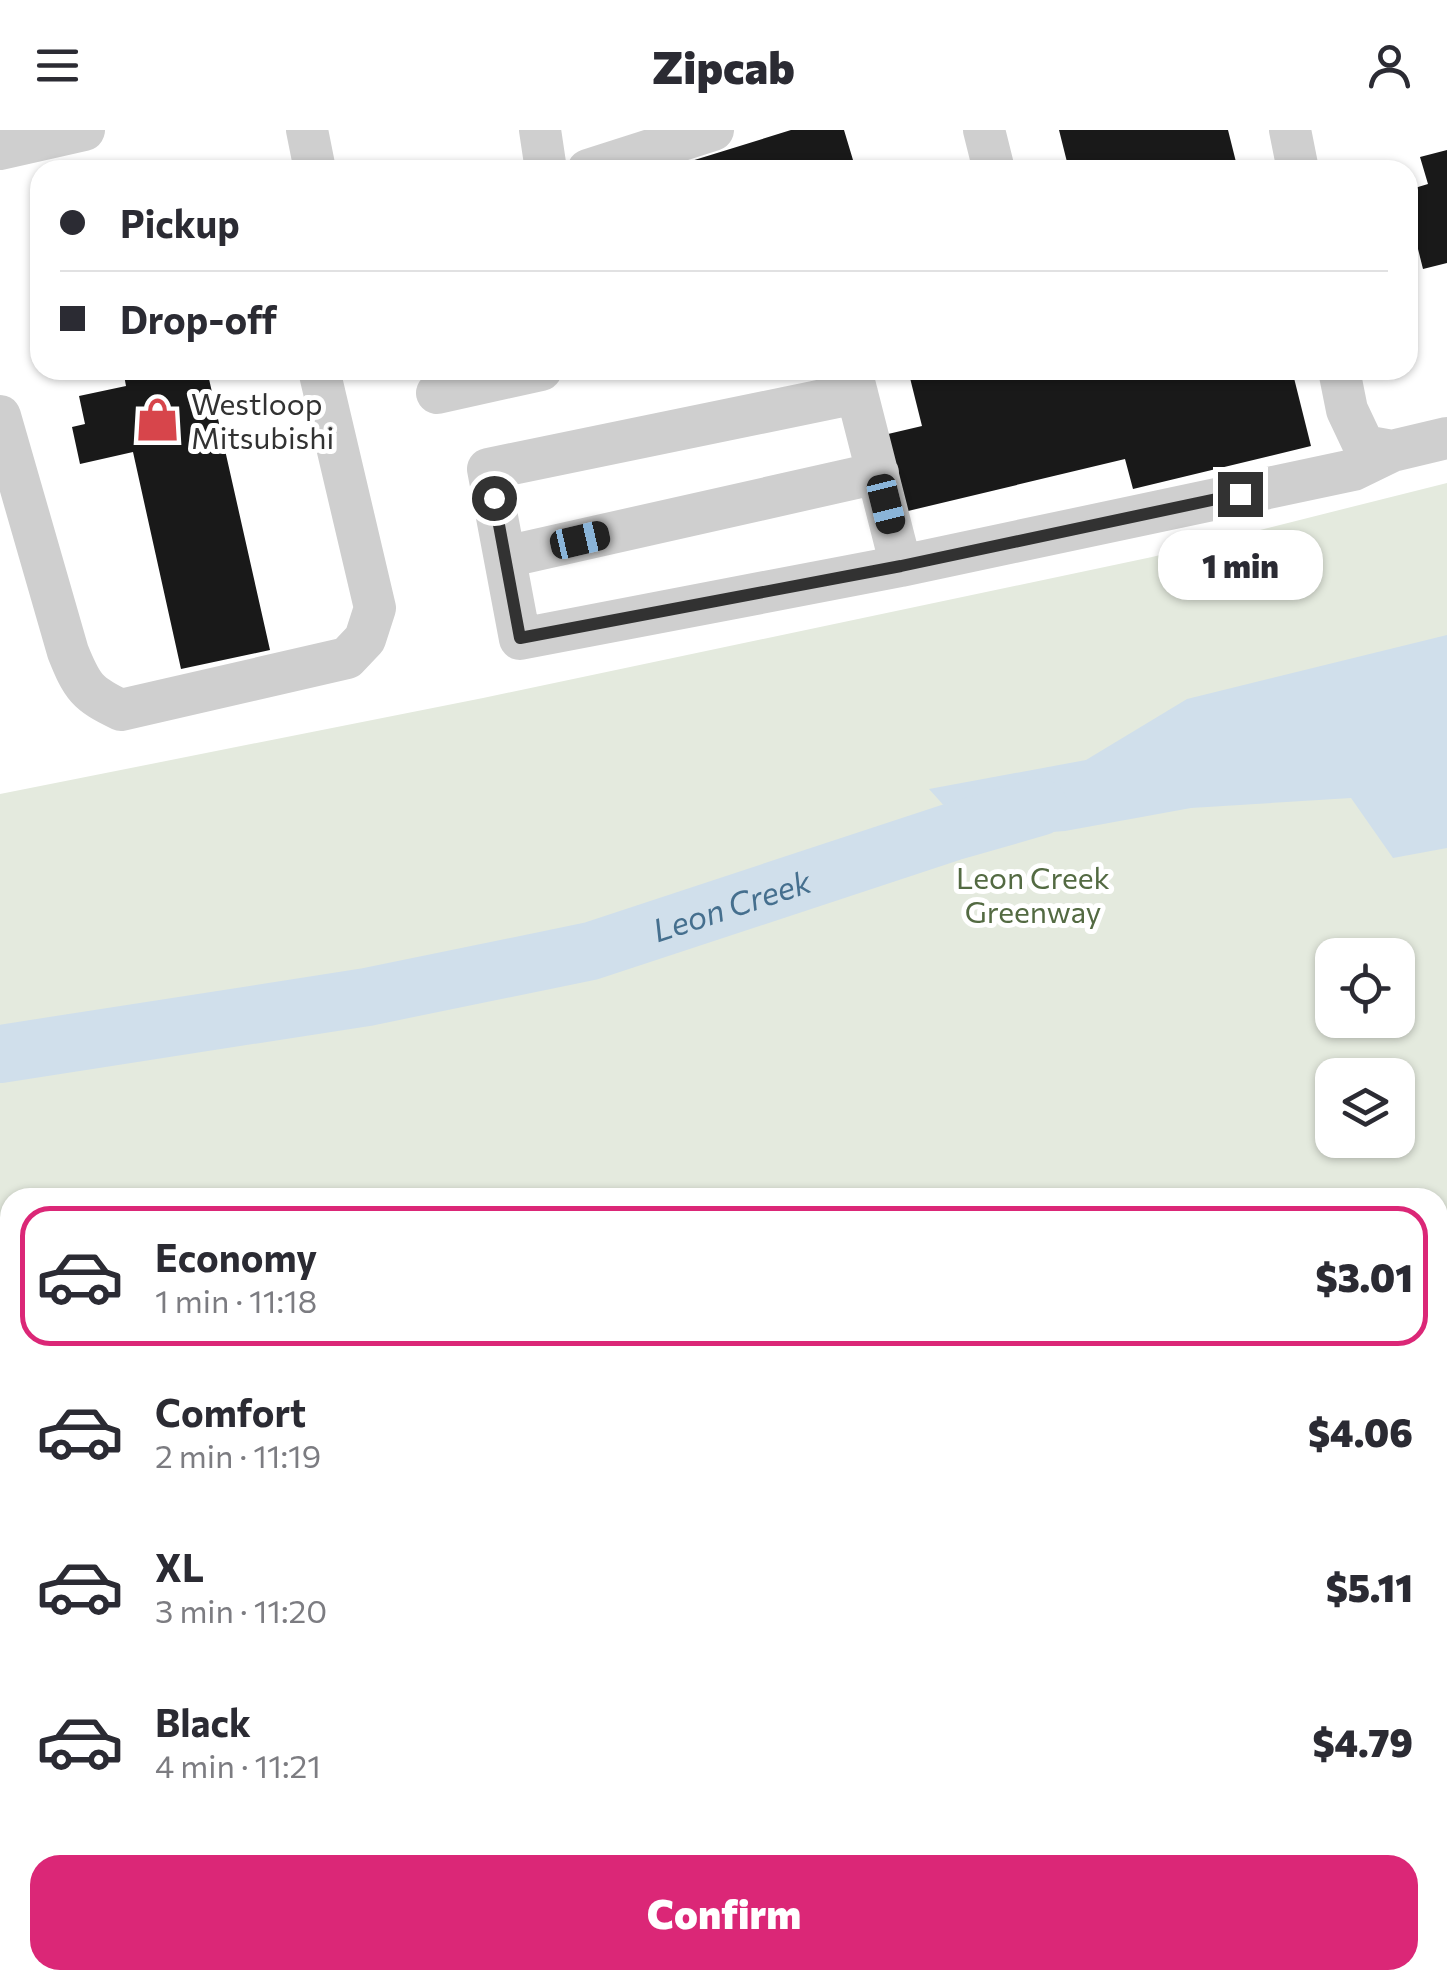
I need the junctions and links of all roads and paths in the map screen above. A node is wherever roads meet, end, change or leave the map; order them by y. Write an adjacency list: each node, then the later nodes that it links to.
1 (84, 130): 7 (lane)
2 (307, 130): 8 (lane)
3 (540, 130): 9 (lane)
4 (714, 130): 10 (lane)
5 (984, 130): 11 (lane)
6 (1290, 130): 12 (lane)
7 (0, 149)
8 (313, 160)
9 (544, 160)
10 (620, 160)
11 (992, 160)
12 (1296, 160)
13 (321, 380): 18 (lane)
14 (496, 380): 17 (lane)
15 (1341, 380): 20 (lane)
16 (854, 381): 21 (lane); 22 (lane)
17 (438, 393)
18 (0, 416)
19 (1447, 438): 20 (lane)
20 (1392, 451): 23 (lane)
21 (878, 473): 22 (lane); 23 (lane)
22 (505, 557): 23 (lane)
23 (901, 566)

